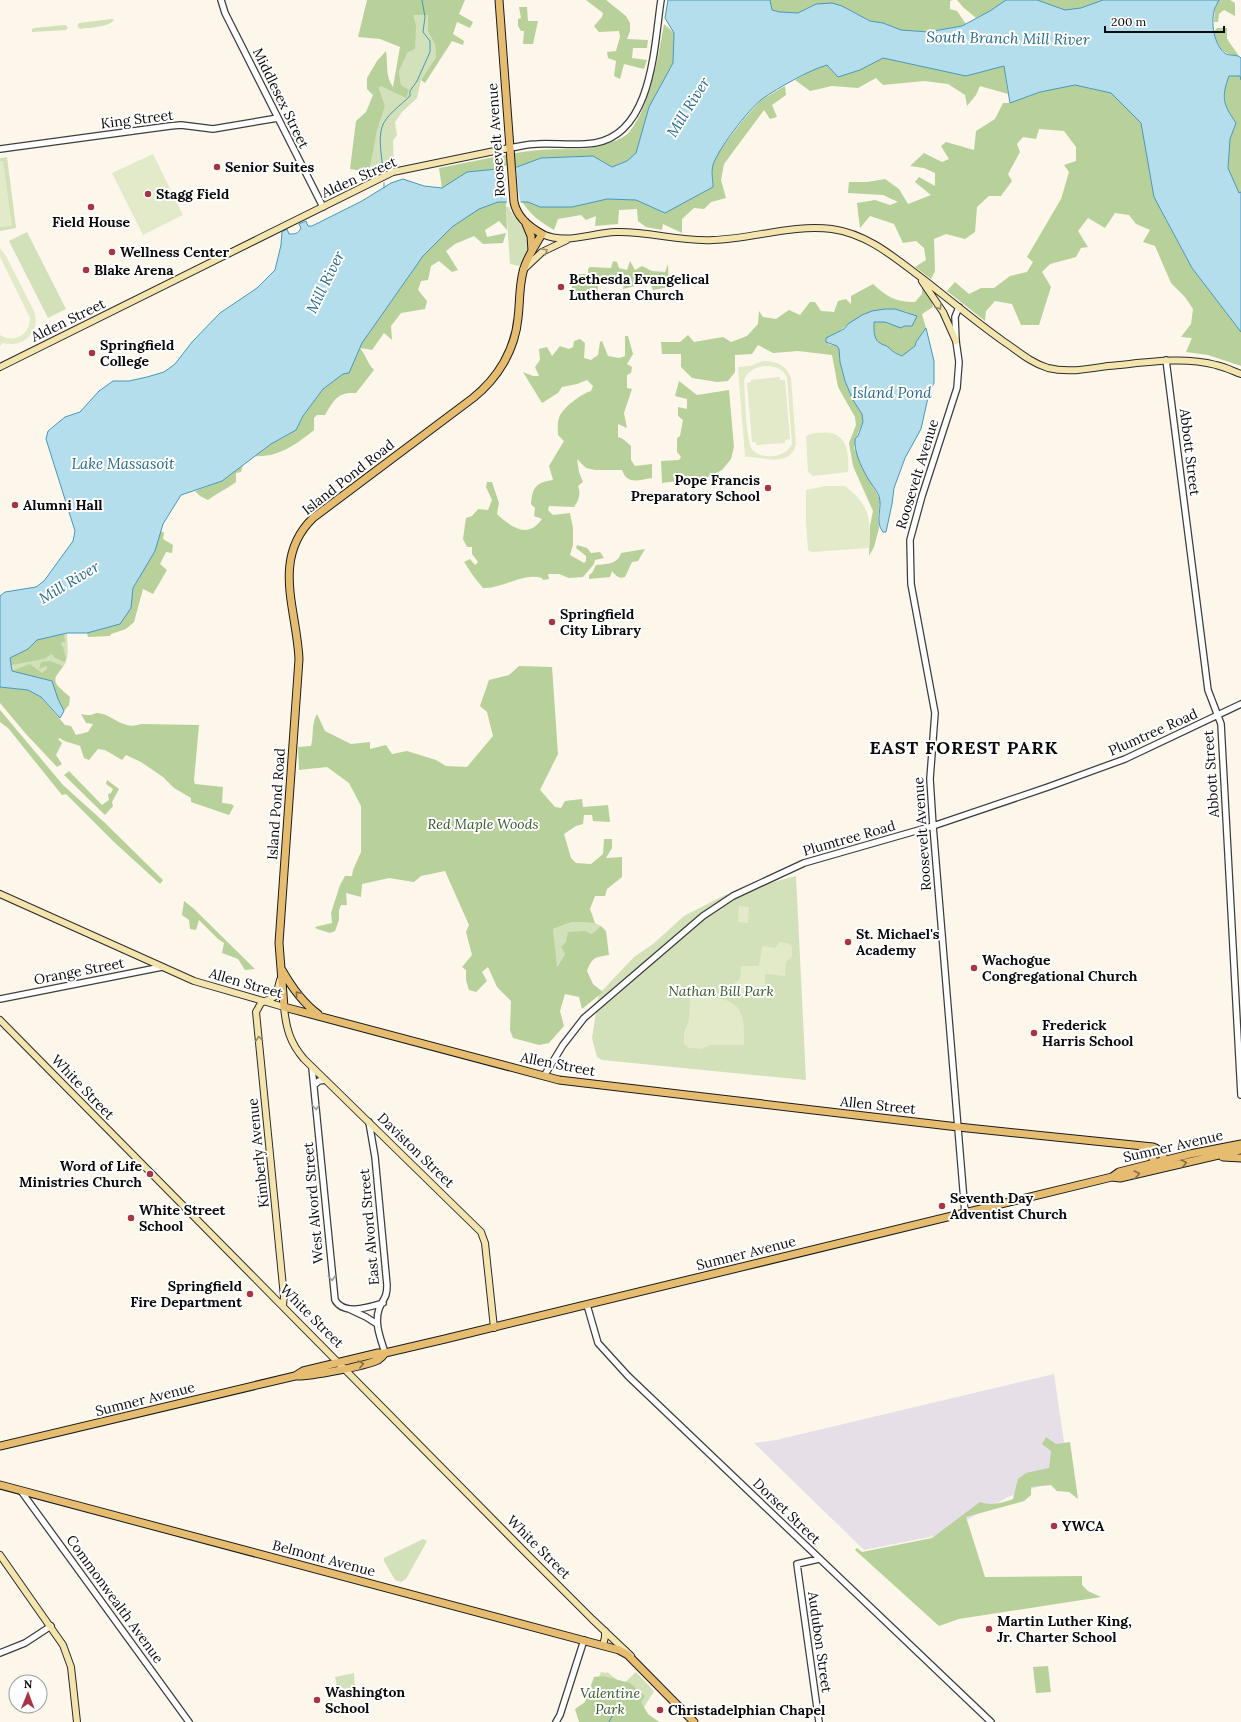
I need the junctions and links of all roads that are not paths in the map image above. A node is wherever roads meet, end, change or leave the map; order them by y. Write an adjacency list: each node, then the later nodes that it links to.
1 (221, 0): 4 (street, Middlesex Street)
2 (499, 0): 5 (main road, Roosevelt Avenue)
3 (661, 0): 5 (street, Alden Street)
4 (278, 118): 6 (street, King Street); 7 (street, Middlesex Street)
5 (509, 148): 7 (main road, Alden Street); 8 (main road, Roosevelt Avenue)
6 (0, 149)
7 (323, 207): 17 (main road, Alden Street)
8 (525, 222): 9 (main road, Roosevelt Avenue); 11 (main road)
9 (542, 234): 10 (main road, Roosevelt Avenue); 11 (main road, Island Pond Road)
10 (572, 239): 12 (main road, one-way to 10); 13 (main road, Roosevelt Avenue)
11 (532, 251): 12 (main road, Island Pond Road)
12 (523, 270): 24 (main road, Island Pond Road)
13 (917, 275): 14 (main road, Roosevelt Avenue); 15 (main road, Roosevelt Avenue, one-way to 15)
14 (959, 307): 15 (street, Roosevelt Avenue); 16 (main road)
15 (956, 341): 21 (street, Roosevelt Avenue)
16 (1166, 360): 18 (main road); 20 (street, Abbott Street)
17 (0, 367)
18 (1241, 374)
19 (1241, 704): 20 (street, Plumtree Road)
20 (1217, 716): 21 (street, Plumtree Road); 34 (street, Abbott Street)
21 (933, 826): 31 (street, Plumtree Road); 36 (street, Roosevelt Avenue)
22 (0, 894): 23 (main road, Allen Street)
23 (162, 967): 25 (street, Orange Street); 26 (main road, Allen Street)
24 (281, 968): 26 (main road); 27 (main road, Island Pond Road); 28 (main road, one-way to 24)
25 (0, 999)
26 (263, 1001): 27 (main road, Allen Street); 50 (main road, Kimberly Avenue, one-way to 26)
27 (284, 1007): 28 (main road, Allen Street); 30 (main road, Daviston Street)
28 (320, 1016): 31 (main road, Allen Street)
29 (0, 1020): 50 (main road, White Street)
30 (312, 1068): 32 (main road, Daviston Street); 33 (street, West Alvord Street)
31 (544, 1076): 36 (main road, Allen Street)
32 (325, 1080): 33 (street); 35 (main road, Daviston Street)
33 (314, 1085): 52 (street, West Alvord Street, one-way to 52)
34 (1241, 1095)
35 (369, 1121): 37 (main road, Daviston Street); 38 (street, East Alvord Street)
36 (958, 1127): 40 (main road, Allen Street); 48 (street, Roosevelt Avenue)
37 (384, 1136): 38 (street); 54 (main road, Daviston Street)
38 (372, 1143): 49 (street, East Alvord Street)
39 (1241, 1144): 44 (main road, Sumner Avenue)
40 (1138, 1147): 44 (main road, Allen Street); 45 (main road, Allen Street)
41 (1241, 1150): 42 (main road, Sumner Avenue)
42 (1207, 1158): 43 (main road); 46 (main road, Sumner Avenue, one-way to 42)
43 (1241, 1158)
44 (1164, 1160): 45 (main road, Sumner Avenue); 46 (main road)
45 (1155, 1163): 46 (main road, Allen Street); 47 (main road, Sumner Avenue)
46 (1162, 1168): 47 (main road, Sumner Avenue, one-way to 46)
47 (1112, 1177): 48 (main road, Sumner Avenue)
48 (965, 1214): 51 (main road, Sumner Avenue)
49 (383, 1303): 52 (street); 53 (street, East Alvord Street)
50 (283, 1305): 56 (main road, White Street)
51 (587, 1305): 54 (main road, Sumner Avenue); 63 (street, Dorset Street)
52 (349, 1309): 53 (street, West Alvord Street)
53 (377, 1324): 55 (street, East Alvord Street)
54 (494, 1328): 55 (main road, Sumner Avenue)
55 (385, 1354): 56 (main road, Sumner Avenue); 57 (main road, Sumner Avenue, one-way to 55)
56 (339, 1362): 57 (main road, White Street); 58 (main road, Sumner Avenue)
57 (345, 1368): 58 (main road, Sumner Avenue); 65 (main road, White Street)
58 (295, 1376): 59 (main road, Sumner Avenue)
59 (0, 1446)
60 (0, 1485): 61 (main road, Belmont Avenue)
61 (21, 1491): 66 (main road, Belmont Avenue); 71 (street, Commonwealth Avenue)
62 (0, 1555): 64 (main road)
63 (819, 1559): 74 (street, Audubon Street); 75 (street, Dorset Street)
64 (51, 1626): 68 (street); 70 (main road)
65 (605, 1631): 67 (main road); 69 (main road, White Street)
66 (584, 1640): 67 (main road, Belmont Avenue); 72 (street)
67 (603, 1645): 69 (main road, Belmont Avenue)
68 (0, 1653)
69 (637, 1664): 73 (main road, White Street)
70 (77, 1722)
71 (189, 1722)
72 (556, 1722)
73 (694, 1722)
74 (819, 1722)
75 (991, 1722)

